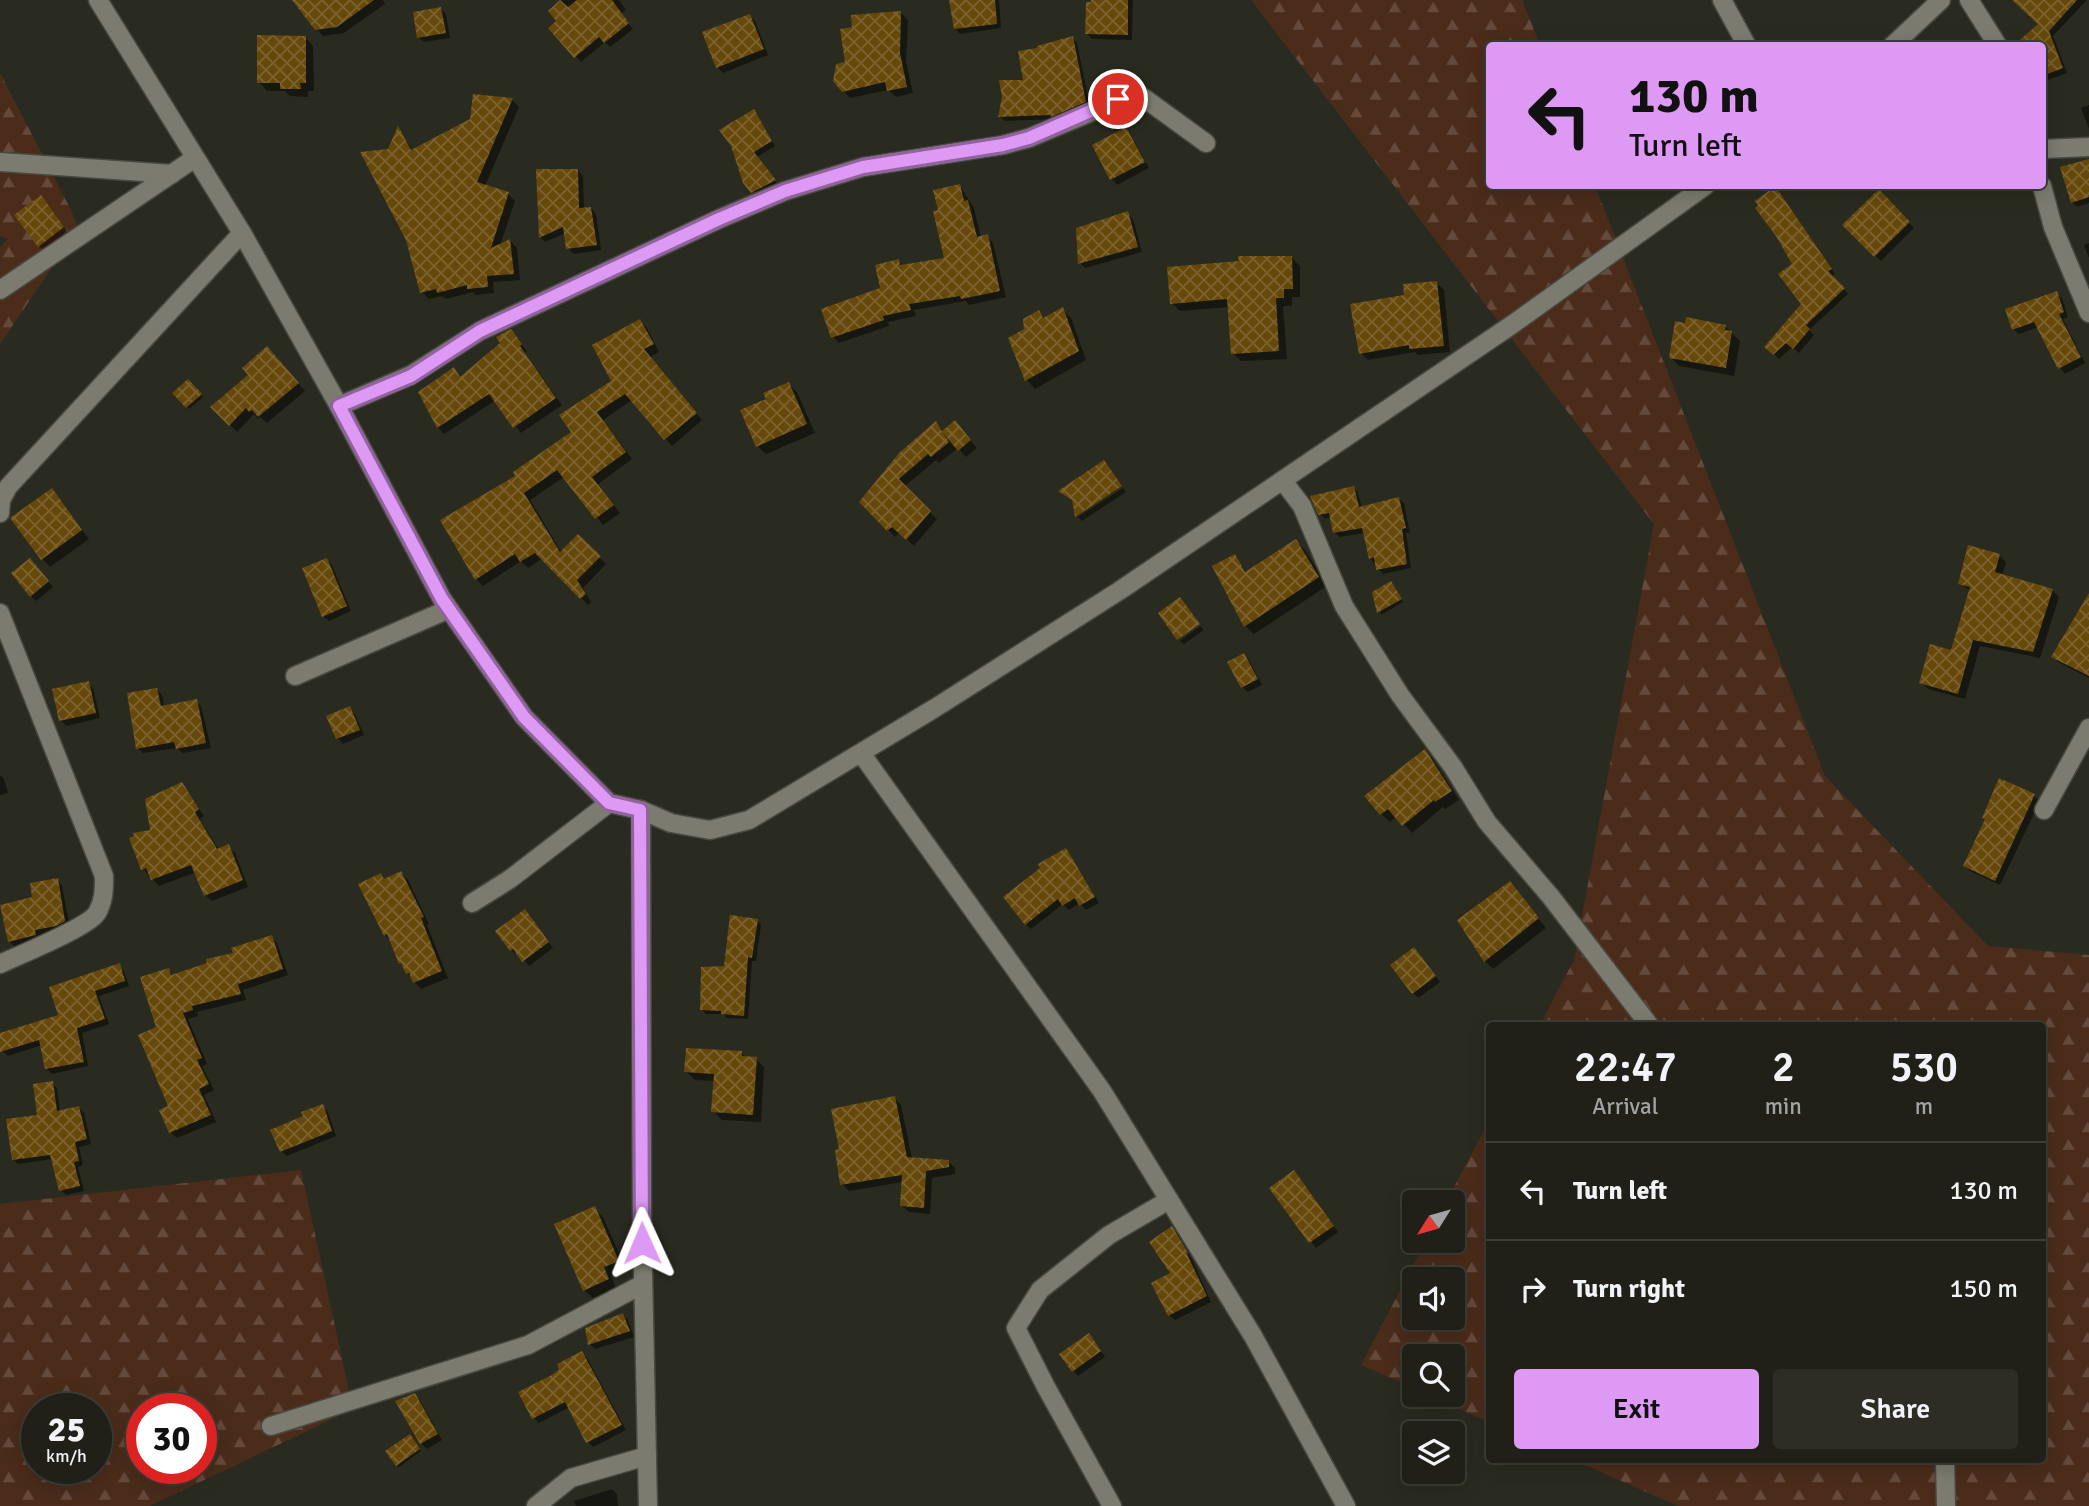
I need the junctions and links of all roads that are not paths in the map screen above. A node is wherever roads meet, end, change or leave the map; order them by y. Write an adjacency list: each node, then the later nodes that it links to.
1 (98, 0): 11 (street)
2 (1722, 0): 5 (street)
3 (1941, 0): 6 (street)
4 (1969, 0): 7 (street)
5 (1745, 42)
6 (1896, 42)
7 (1995, 42)
8 (1206, 143): 19 (street)
9 (2089, 147): 10 (street)
10 (2046, 149)
11 (195, 158): 13 (street); 16 (street)
12 (0, 162): 13 (street)
13 (172, 174): 17 (street)
14 (1701, 189): 20 (street)
15 (2043, 189): 18 (street)
16 (242, 233): 19 (street); 21 (street)
17 (0, 289)
18 (2089, 313)
19 (339, 406): 22 (street)
20 (1283, 481): 26 (street); 32 (street)
21 (0, 513)
22 (449, 609): 24 (street); 27 (street)
23 (0, 613): 31 (street)
24 (295, 676)
25 (2089, 729): 29 (street)
26 (861, 753): 28 (street); 33 (street)
27 (609, 803): 28 (street); 30 (street)
28 (640, 810): 34 (street)
29 (2043, 810)
30 (472, 903)
31 (0, 964)
32 (1647, 1022)
33 (1169, 1200): 40 (street); 41 (street)
34 (643, 1284): 35 (street); 36 (street)
35 (271, 1426)
36 (647, 1456): 38 (street); 39 (street)
37 (1945, 1463): 42 (street)
38 (536, 1506)
39 (648, 1506)
40 (1112, 1506)
41 (1346, 1506)
42 (1946, 1506)

